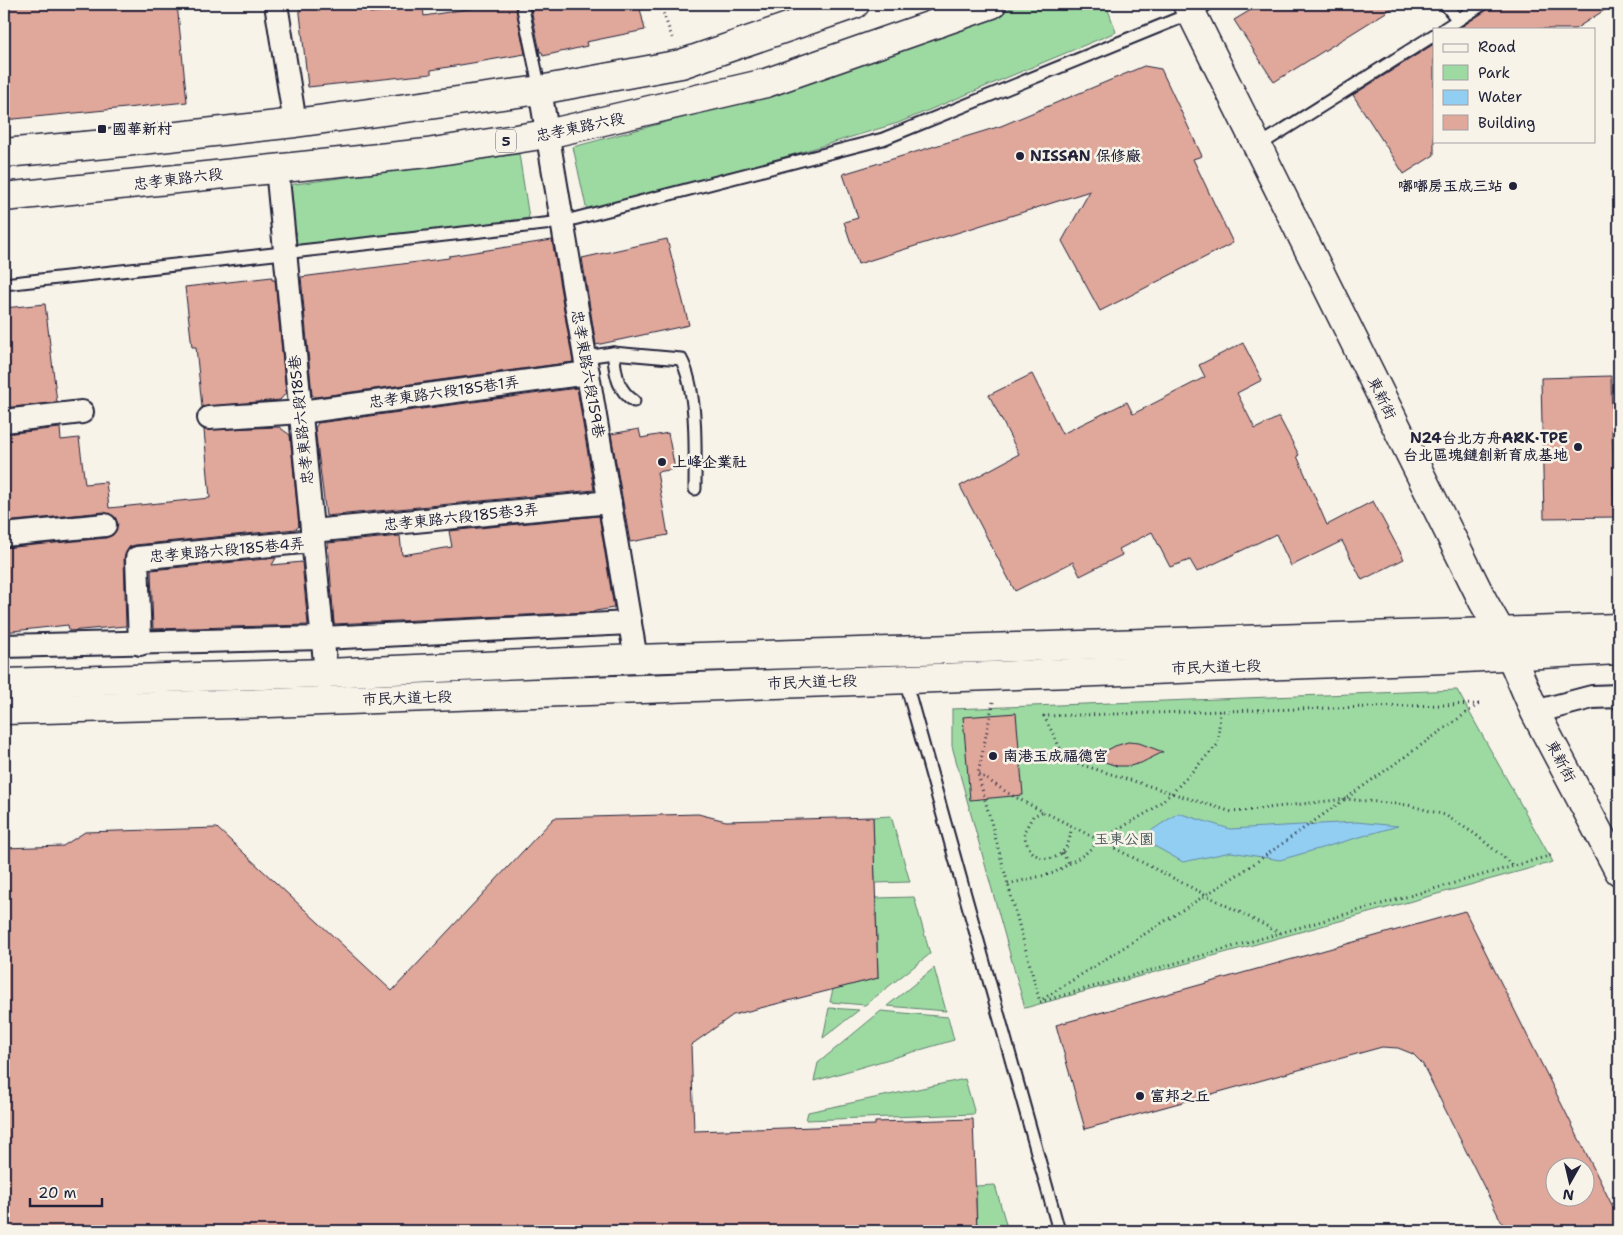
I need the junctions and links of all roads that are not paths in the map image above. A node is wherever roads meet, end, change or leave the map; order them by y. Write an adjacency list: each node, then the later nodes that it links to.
1 (276, 4): 12 (street)
2 (522, 4): 11 (lane)
3 (855, 4): 11 (street)
4 (992, 4): 13 (street, 忠孝東路六段 / 5)
5 (1445, 4): 8 (lane)
6 (1483, 4): 8 (lane)
7 (1195, 7): 14 (street, 東新街); 18 (lane)
8 (1458, 20): 9 (lane)
9 (1446, 28)
10 (1433, 36): 14 (lane)
11 (540, 90): 12 (street); 13 (street, 忠孝東路六段159巷)
12 (295, 123): 15 (street)
13 (548, 134): 16 (street, 忠孝東路六段 / 5); 18 (street, 忠孝東路六段159巷)
14 (1257, 146): 36 (street, 東新街)
15 (4, 153)
16 (276, 168): 17 (street, 忠孝東路六段 / 5); 19 (street, 忠孝東路六段185巷)
17 (4, 197)
18 (562, 222): 19 (lane); 22 (street, 忠孝東路六段159巷)
19 (285, 252): 20 (lane); 25 (street, 忠孝東路六段185巷)
20 (4, 284)
21 (613, 353): 22 (lane); 23 (lane); 28 (lane)
22 (587, 365): 25 (street, 忠孝東路六段185巷1弄); 29 (street, 忠孝東路六段159巷)
23 (634, 401)
24 (82, 412): 27 (street)
25 (301, 412): 26 (street, 忠孝東路六段185巷1弄); 32 (street, 忠孝東路六段185巷)
26 (208, 418)
27 (4, 421)
28 (695, 489)
29 (610, 502): 32 (street, 忠孝東路六段185巷3弄); 33 (street, 忠孝東路六段159巷)
30 (105, 525): 31 (street)
31 (4, 535)
32 (313, 536): 35 (street, 忠孝東路六段185巷); 37 (street, 忠孝東路六段185巷4弄)
33 (630, 623): 35 (street); 40 (street, 忠孝東路六段159巷)
34 (1619, 628): 36 (street, 市民大道七段)
35 (322, 638): 37 (street); 41 (street, 忠孝東路六段185巷)
36 (1505, 643): 39 (street, 市民大道七段); 40 (street, 市民大道七段); 42 (street, 市民大道七段); 46 (street, 東新街)
37 (140, 644): 38 (street)
38 (4, 646)
39 (1619, 650)
40 (636, 659): 41 (street, 市民大道七段)
41 (326, 673): 43 (street, 市民大道七段)
42 (907, 678): 45 (street, 市民大道七段); 48 (lane)
43 (4, 683)
44 (1619, 696): 46 (street)
45 (4, 710)
46 (1535, 712): 47 (street, 東新街)
47 (1619, 871)
48 (1059, 1231)

